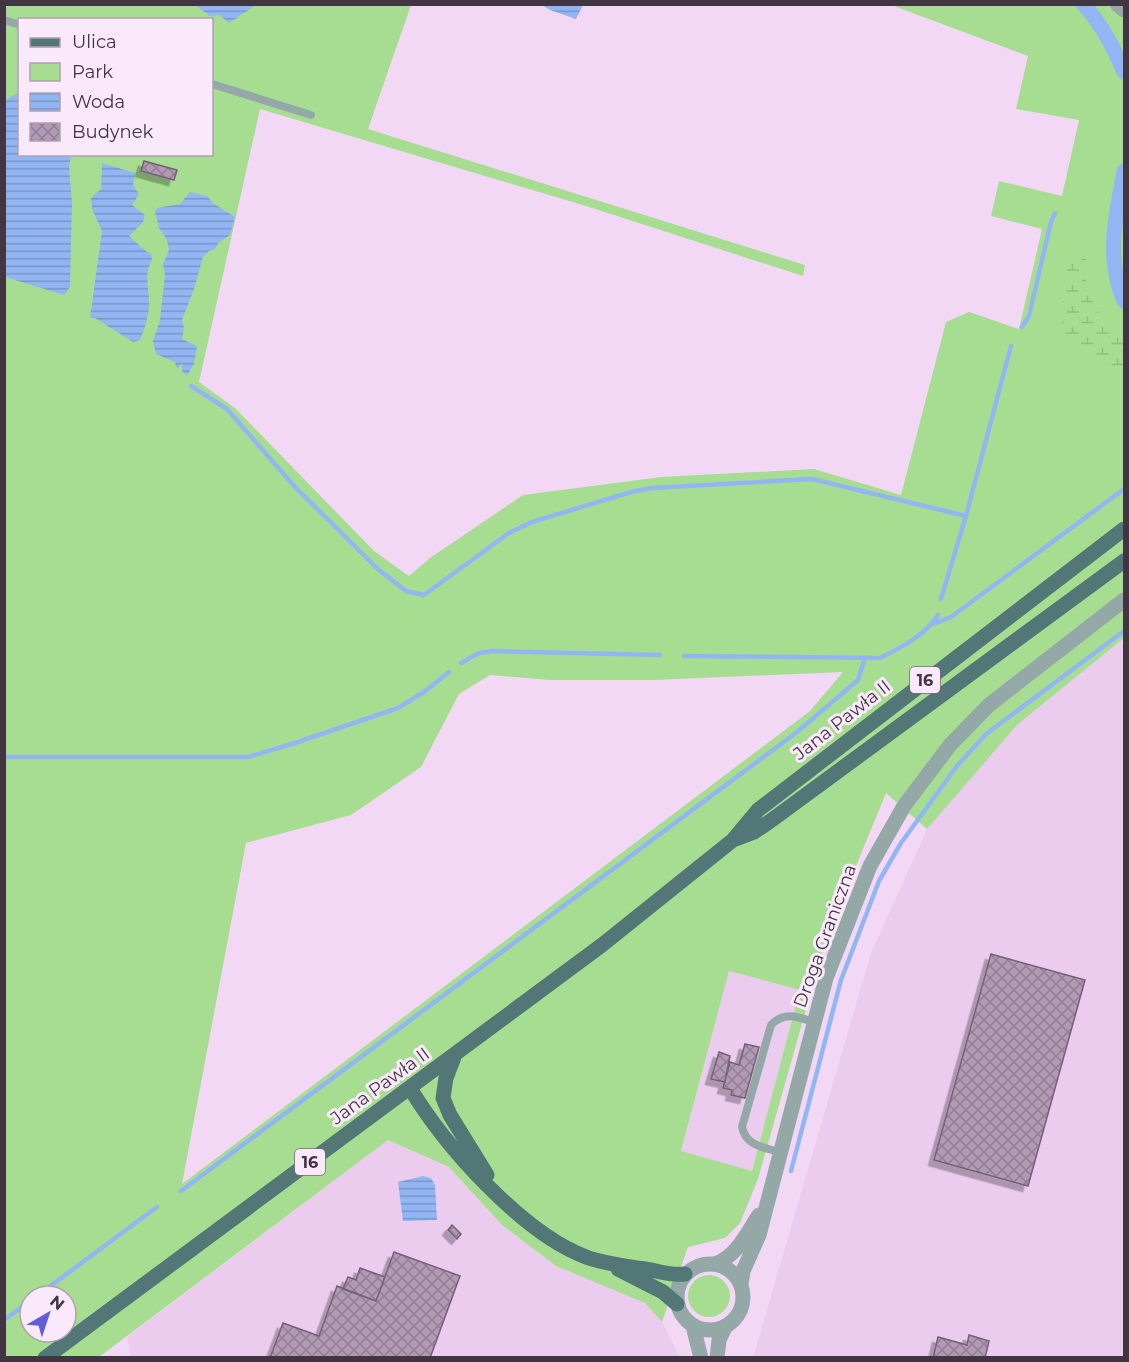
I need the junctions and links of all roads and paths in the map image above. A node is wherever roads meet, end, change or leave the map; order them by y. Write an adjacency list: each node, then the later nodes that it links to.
1 (1117, 4): 2 (street)
2 (1125, 10)
3 (213, 84): 4 (lane)
4 (311, 115)
5 (1125, 529): 8 (main road, Jana Pawła II / 16)
6 (1125, 561): 8 (main road, Jana Pawła II / 16)
7 (1125, 600): 9 (street, Droga Graniczna)
8 (733, 840): 10 (main road, Jana Pawła II / 16)
9 (814, 1022): 12 (street, Droga Graniczna); 12 (lane)
10 (455, 1055): 11 (main road, Jana Pawła II / 16); 13 (main road)
11 (410, 1088): 13 (main road); 22 (main road, Jana Pawła II / 16)
12 (779, 1152): 14 (street, Droga Graniczna)
13 (497, 1193): 15 (main road)
14 (765, 1205): 16 (street, Droga Graniczna); 18 (street, Droga Graniczna)
15 (607, 1264): 17 (main road); 19 (main road)
16 (715, 1264): 17 (street); 18 (street)
17 (685, 1274): 19 (street)
18 (741, 1284): 21 (street)
19 (677, 1304): 20 (street)
20 (693, 1326): 21 (street); 23 (street)
21 (725, 1327): 24 (street)
22 (45, 1358)
23 (702, 1358)
24 (717, 1358)

